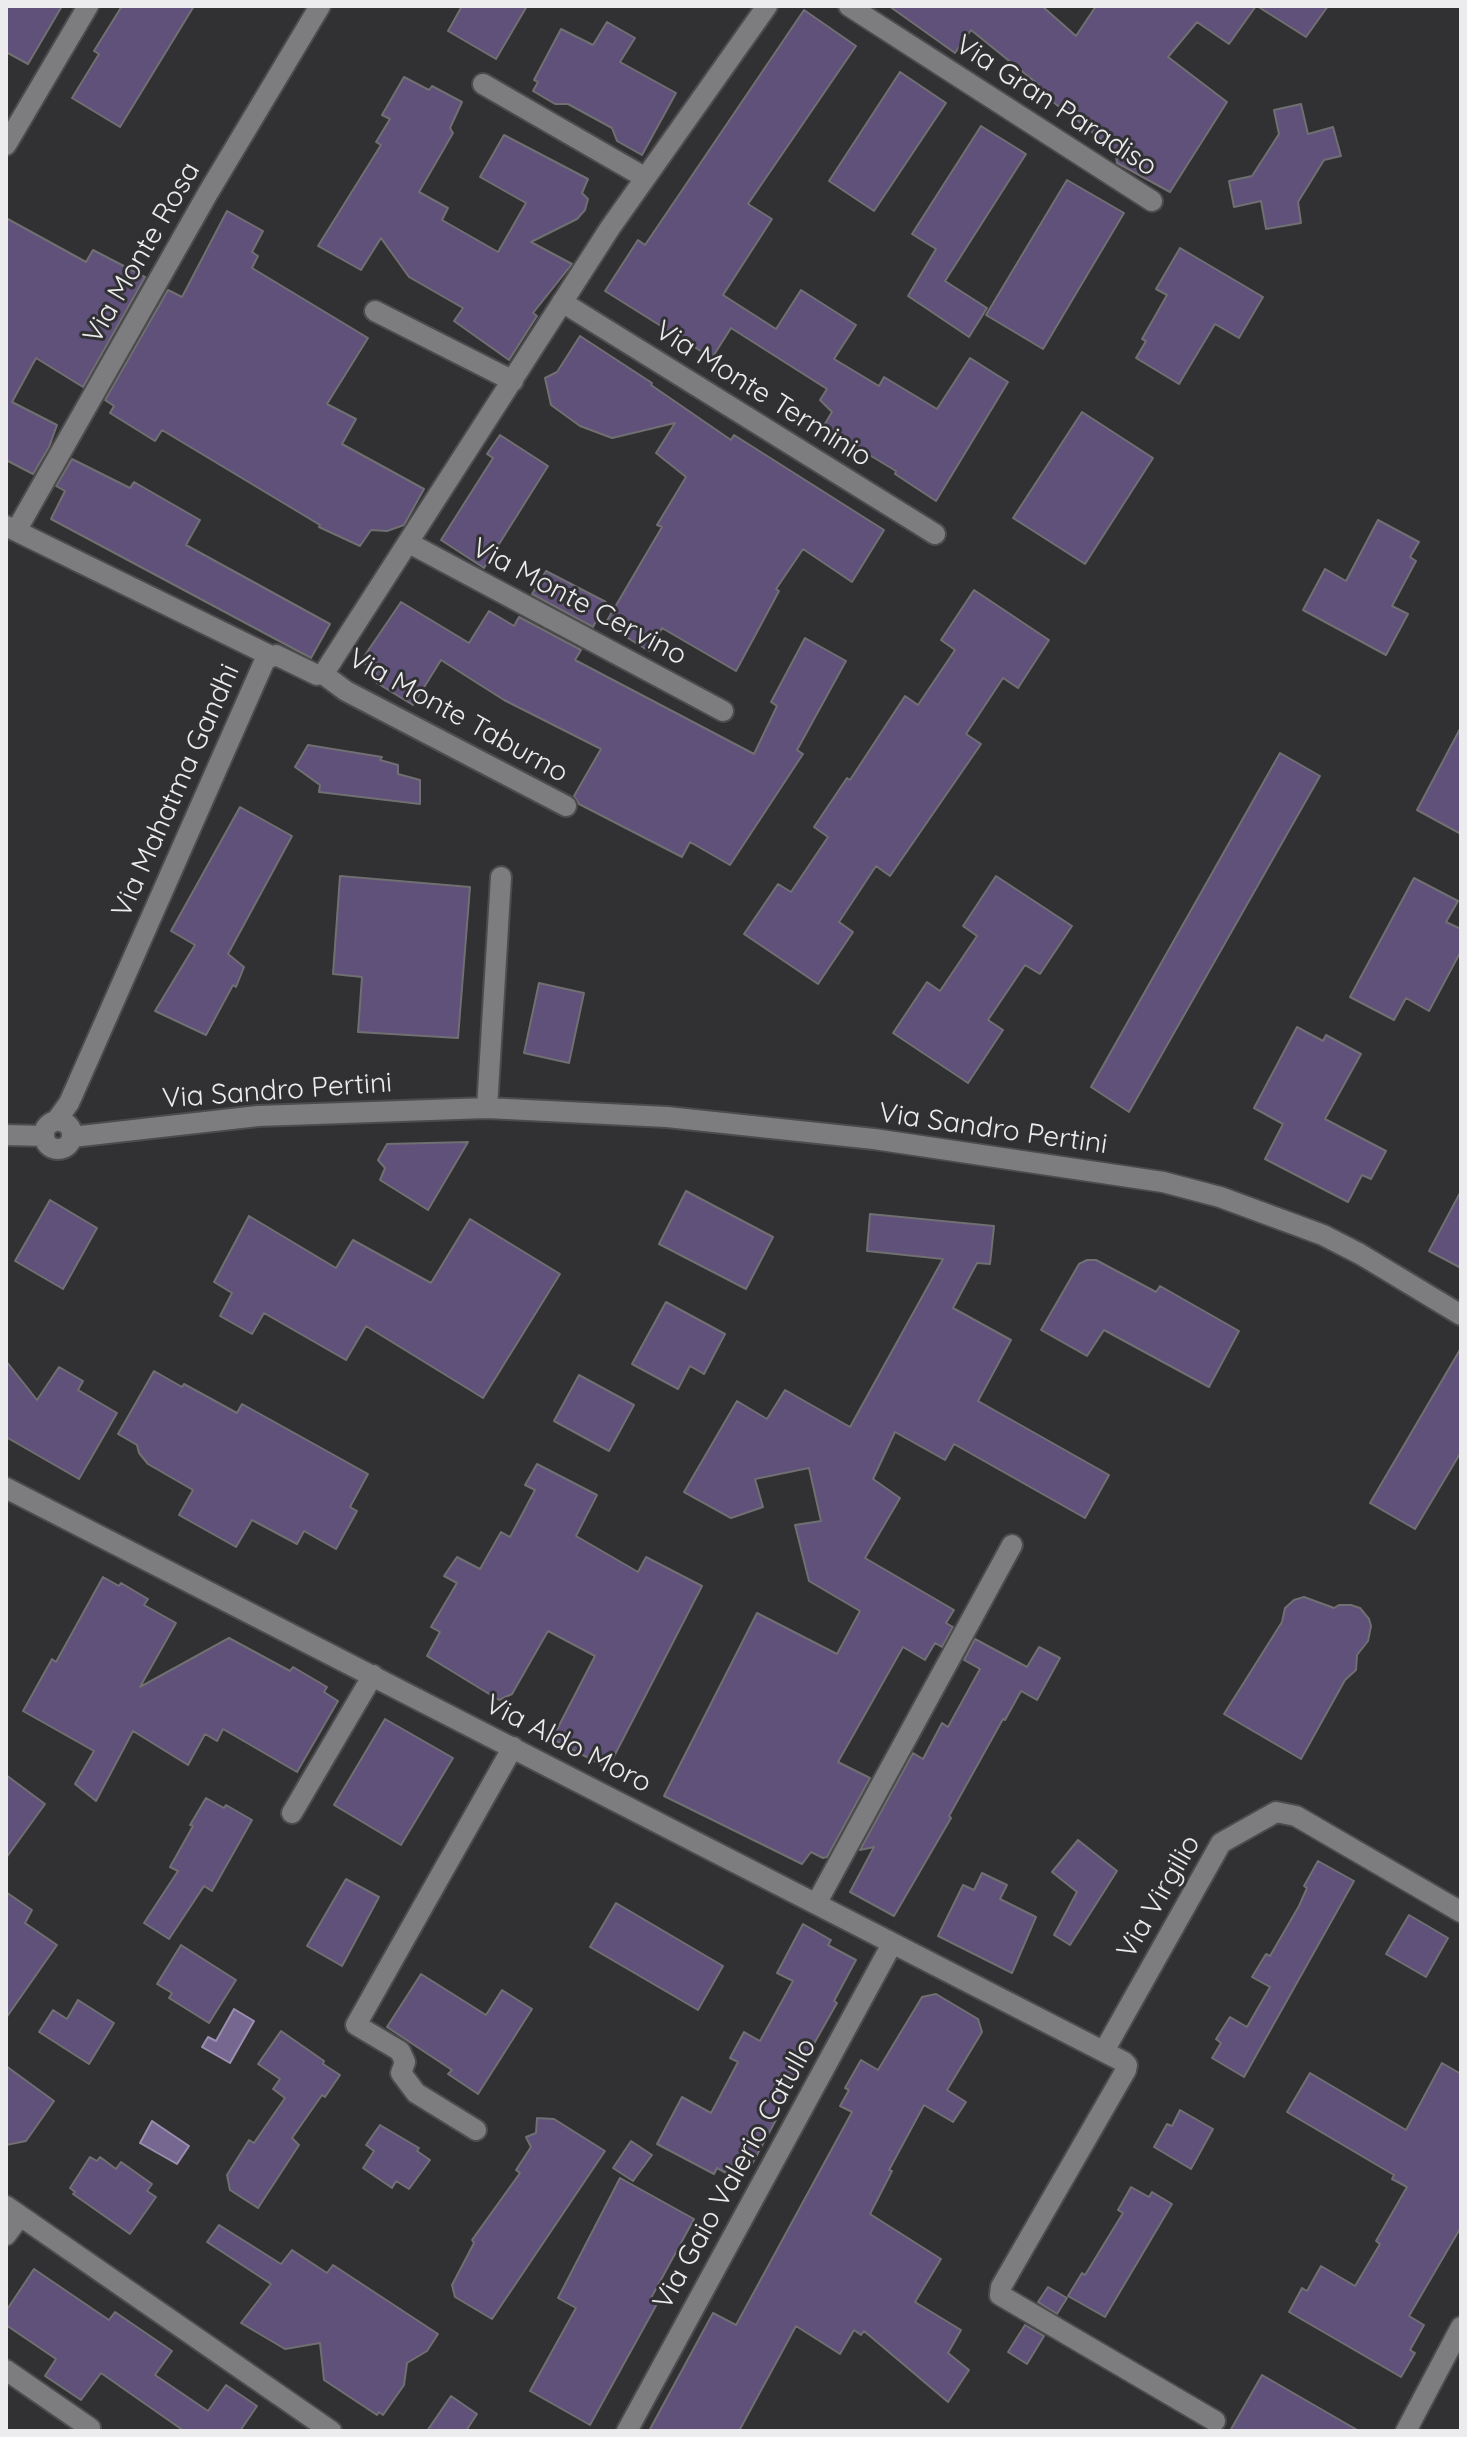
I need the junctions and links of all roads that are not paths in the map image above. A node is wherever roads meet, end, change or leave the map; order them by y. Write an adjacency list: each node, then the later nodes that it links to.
1 (88, 6): 6 (street)
2 (320, 6): 12 (street, Via Monte Rosa)
3 (767, 6): 7 (street)
4 (849, 6): 8 (street, Via Gran Paradiso)
5 (483, 84): 7 (street)
6 (6, 145)
7 (644, 177): 9 (street)
8 (1152, 201)
9 (562, 302): 11 (street); 13 (street, Via Monte Terminio)
10 (375, 311): 11 (street)
11 (513, 381): 14 (street)
12 (11, 529): 15 (street)
13 (935, 534)
14 (409, 543): 16 (street); 17 (street, Via Monte Cervino)
15 (271, 656): 16 (street, Via Mahatma Gandhi); 21 (street, Via Mahatma Gandhi)
16 (323, 674): 18 (street, Via Monte Taburno)
17 (723, 711)
18 (566, 806)
19 (501, 877): 20 (street)
20 (487, 1108): 21 (street, Via Sandro Pertini); 23 (street, Via Sandro Pertini)
21 (60, 1130): 22 (street, Via Sandro Pertini)
22 (6, 1135)
23 (1461, 1315)
24 (6, 1488): 26 (street, Via Aldo Moro)
25 (1012, 1545): 29 (street)
26 (373, 1675): 27 (street, Via Aldo Moro); 28 (street)
27 (513, 1747): 29 (street, Via Aldo Moro); 33 (street)
28 (292, 1813)
29 (816, 1904): 31 (street, Via Aldo Moro)
30 (1461, 1912): 32 (street, Via Virgilio)
31 (892, 1944): 32 (street, Via Aldo Moro); 41 (street, Via Gaio Valerio Catullo)
32 (1104, 2051): 38 (street)
33 (476, 2130)
34 (13, 2211): 35 (street); 40 (street)
35 (6, 2235)
36 (1461, 2327): 42 (street)
37 (6, 2370): 39 (street)
38 (1215, 2421)
39 (90, 2428)
40 (331, 2431)
41 (627, 2431)
42 (1406, 2431)

